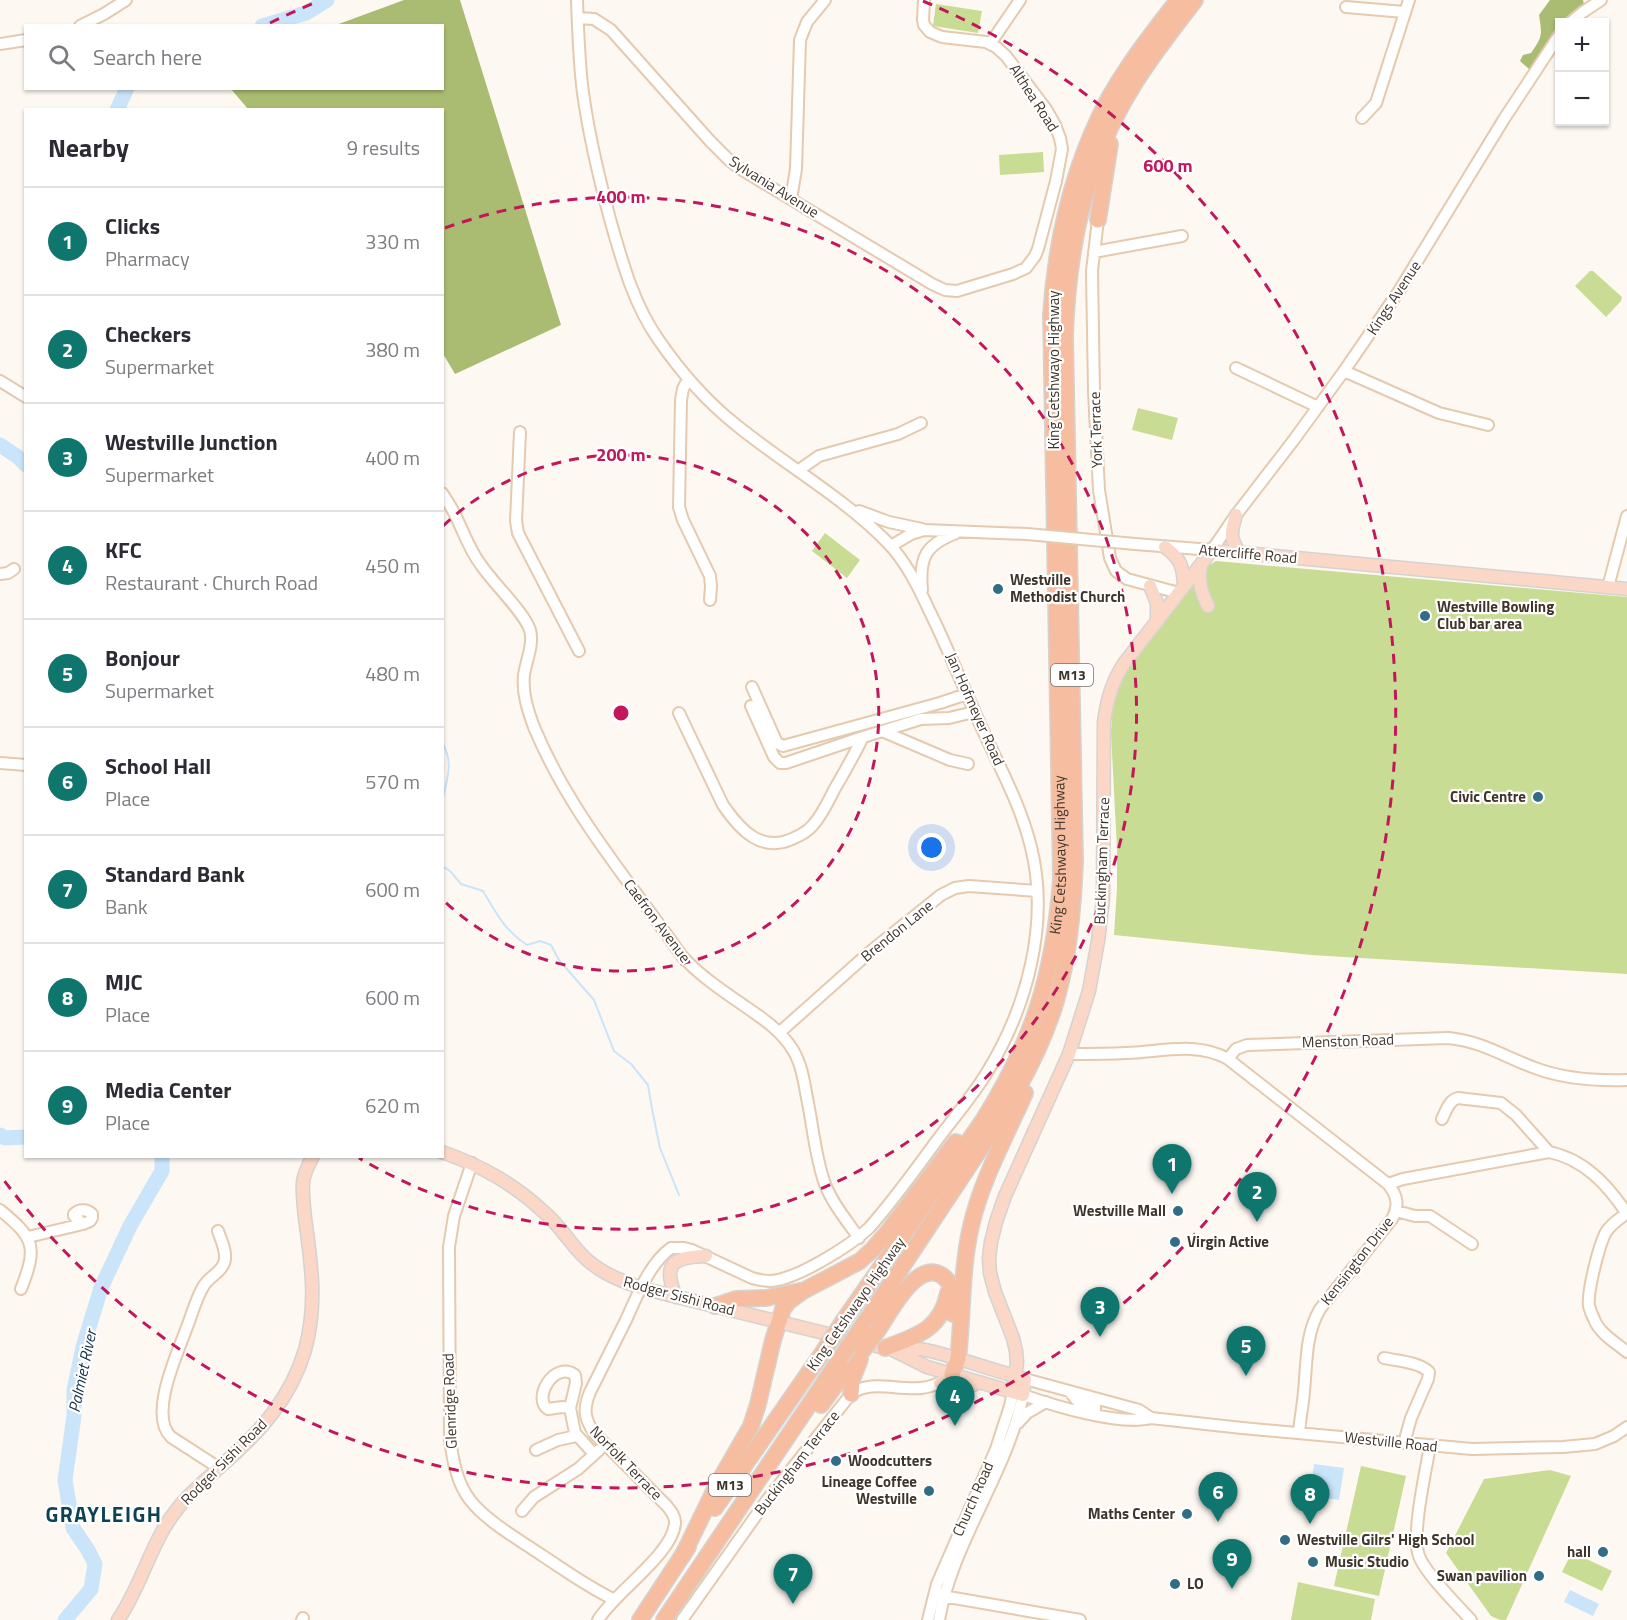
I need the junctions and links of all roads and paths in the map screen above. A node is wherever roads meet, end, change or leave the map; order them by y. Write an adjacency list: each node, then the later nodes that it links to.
1 (126, 0): 14 (street)
2 (577, 0): 12 (street, Jan Hofmeyer Road)
3 (825, 0): 21 (street)
4 (924, 0): 18 (street)
5 (1020, 0): 18 (street)
6 (1178, 0): 69 (highway, King Cetshwayo Highway / M13)
7 (1195, 0): 20 (highway, King Cetshwayo Highway / M13)
8 (1409, 0): 11 (street)
9 (1601, 0): 13 (street)
10 (1346, 7): 11 (street)
11 (1404, 12): 19 (street)
12 (578, 18): 21 (street, Sylvania Avenue); 28 (street, Jan Hofmeyer Road)
13 (1576, 18)
14 (84, 24)
15 (24, 40): 17 (street)
16 (1555, 42): 27 (street, Kings Avenue)
17 (0, 44)
18 (990, 44): 25 (street, Althea Road)
19 (1362, 118)
20 (1114, 120): 22 (highway); 71 (highway, King Cetshwayo Highway / M13)
21 (791, 199): 25 (street, Sylvania Avenue)
22 (1098, 220): 24 (street, York Terrace)
23 (1182, 236): 24 (street)
24 (1094, 252): 49 (street, York Terrace)
25 (939, 288)
26 (1236, 368): 31 (street)
27 (1344, 371): 31 (street, Kings Avenue); 33 (street)
28 (688, 379): 35 (street, Jan Hofmeyer Road); 54 (street)
29 (0, 381): 30 (street)
30 (24, 396)
31 (1318, 407): 38 (street, Kings Avenue)
32 (921, 423): 35 (street)
33 (1488, 425)
34 (520, 432): 57 (street)
35 (799, 470): 37 (street, Jan Hofmeyer Road)
36 (444, 496): 70 (street, Caefron Avenue)
37 (850, 508): 40 (street); 42 (street, Jan Hofmeyer Road)
38 (1236, 515): 44 (street, Kings Avenue); 45 (main road)
39 (1627, 516): 50 (street)
40 (931, 530): 41 (street, Attercliffe Road); 42 (street, Attercliffe Road)
41 (962, 531): 43 (street, Attercliffe Road, bridge); 53 (street)
42 (891, 546): 53 (street, Jan Hofmeyer Road)
43 (1165, 547): 44 (street, Attercliffe Road); 52 (main road)
44 (1212, 550): 45 (main road, Attercliffe Road); 46 (main road, Buckingham Terrace)
45 (1240, 553): 50 (main road, Attercliffe Road)
46 (1202, 563): 52 (main road, Buckingham Terrace); 55 (main road)
47 (14, 569): 48 (street)
48 (0, 574)
49 (1150, 586): 52 (street, York Terrace); 56 (main road)
50 (1608, 587): 51 (main road, Attercliffe Road)
51 (1627, 589)
52 (1182, 590): 56 (main road, Buckingham Terrace)
53 (923, 596): 59 (street, Jan Hofmeyer Road)
54 (710, 600)
55 (1208, 606)
56 (1157, 621): 72 (main road, Buckingham Terrace)
57 (579, 651)
58 (752, 687): 59 (street)
59 (967, 694): 61 (street, Jan Hofmeyer Road)
60 (751, 706): 64 (street)
61 (974, 712): 63 (street); 68 (street, Jan Hofmeyer Road)
62 (679, 713): 64 (street)
63 (882, 731): 64 (street); 66 (street)
64 (863, 738)
65 (0, 763): 67 (street)
66 (968, 764)
67 (24, 765)
68 (1037, 891): 70 (street, Brendon Lane); 87 (street, Jan Hofmeyer Road)
69 (1047, 980): 93 (highway); 124 (highway, King Cetshwayo Highway / M13, bridge)
70 (780, 1032): 87 (street, Caefron Avenue)
71 (1044, 1035): 97 (highway, King Cetshwayo Highway / M13); 101 (highway)
72 (1070, 1054): 73 (street); 104 (main road, Buckingham Terrace)
73 (1228, 1059): 74 (street, Menston Road); 80 (street)
74 (1627, 1080)
75 (1443, 1119): 76 (street)
76 (1549, 1152): 80 (street); 83 (street)
77 (444, 1153): 79 (main road, Rodger Sishi Road)
78 (312, 1158): 121 (main road, Rodger Sishi Road)
79 (472, 1163): 91 (main road, Rodger Sishi Road); 126 (street, Glenridge Road)
80 (1388, 1184): 82 (street, Kensington Drive)
81 (0, 1210): 86 (street)
82 (1396, 1211): 88 (street); 114 (street, Kensington Drive)
83 (1627, 1213): 100 (street)
84 (83, 1224): 86 (street)
85 (218, 1232): 121 (street)
86 (28, 1237): 92 (street)
87 (859, 1238): 89 (street, Jan Hofmeyer Road)
88 (1472, 1244)
89 (706, 1256): 91 (street, Jan Hofmeyer Road); 94 (main road)
90 (950, 1284): 97 (highway); 98 (highway); 101 (highway)
91 (641, 1288): 94 (main road, Rodger Sishi Road); 117 (street, Norfolk Terrace)
92 (21, 1289)
93 (803, 1291): 95 (highway); 96 (highway)
94 (676, 1297): 95 (main road, Rodger Sishi Road)
95 (715, 1306): 96 (main road, Rodger Sishi Road)
96 (778, 1321): 98 (main road, Westville Road); 124 (highway)
97 (870, 1328): 99 (highway, bridge); 123 (highway, King Cetshwayo Highway / M13, bridge)
98 (889, 1349): 101 (main road, Westville Road); 103 (main road, Westville Road)
99 (863, 1350): 107 (highway); 123 (highway)
100 (1627, 1352)
101 (955, 1358): 103 (highway); 104 (main road, Westville Road)
102 (1384, 1358): 116 (street)
103 (946, 1377): 106 (main road, Westville Road); 107 (street)
104 (1020, 1378): 105 (street, Westville Road); 106 (main road, Church Road)
105 (1070, 1392): 110 (street); 111 (street, Westville Road)
106 (1018, 1393): 108 (street, Westville Road); 113 (street, Church Road); 125 (street, Church Road)
107 (851, 1394): 131 (street, Buckingham Terrace)
108 (1046, 1402): 110 (street, Westville Road); 113 (street)
109 (570, 1408): 115 (street)
110 (1095, 1415): 111 (street, Westville Road)
111 (1151, 1418): 114 (street, Westville Road)
112 (1627, 1427): 118 (street, Westville Road)
113 (1014, 1428): 125 (street, Church Road)
114 (1299, 1433): 116 (street, Westville Road)
115 (576, 1436): 119 (street); 120 (street)
116 (1404, 1443): 118 (street, Westville Road)
117 (606, 1444): 120 (street); 126 (street, Norfolk Terrace)
118 (1430, 1446): 135 (street)
119 (536, 1450)
120 (594, 1454): 122 (street)
121 (219, 1468): 127 (main road, Rodger Sishi Road)
122 (522, 1511)
123 (710, 1552): 130 (highway, King Cetshwayo Highway / M13)
124 (682, 1555): 129 (highway, King Cetshwayo Highway / M13)
125 (939, 1595): 132 (street, Church Road); 133 (street, Church Road); 134 (street)
126 (614, 1599): 128 (street, Norfolk Terrace)
127 (118, 1620)
128 (598, 1620)
129 (640, 1620)
130 (664, 1620)
131 (682, 1620)
132 (928, 1620)
133 (939, 1620)
134 (1080, 1620)
135 (1471, 1620)

